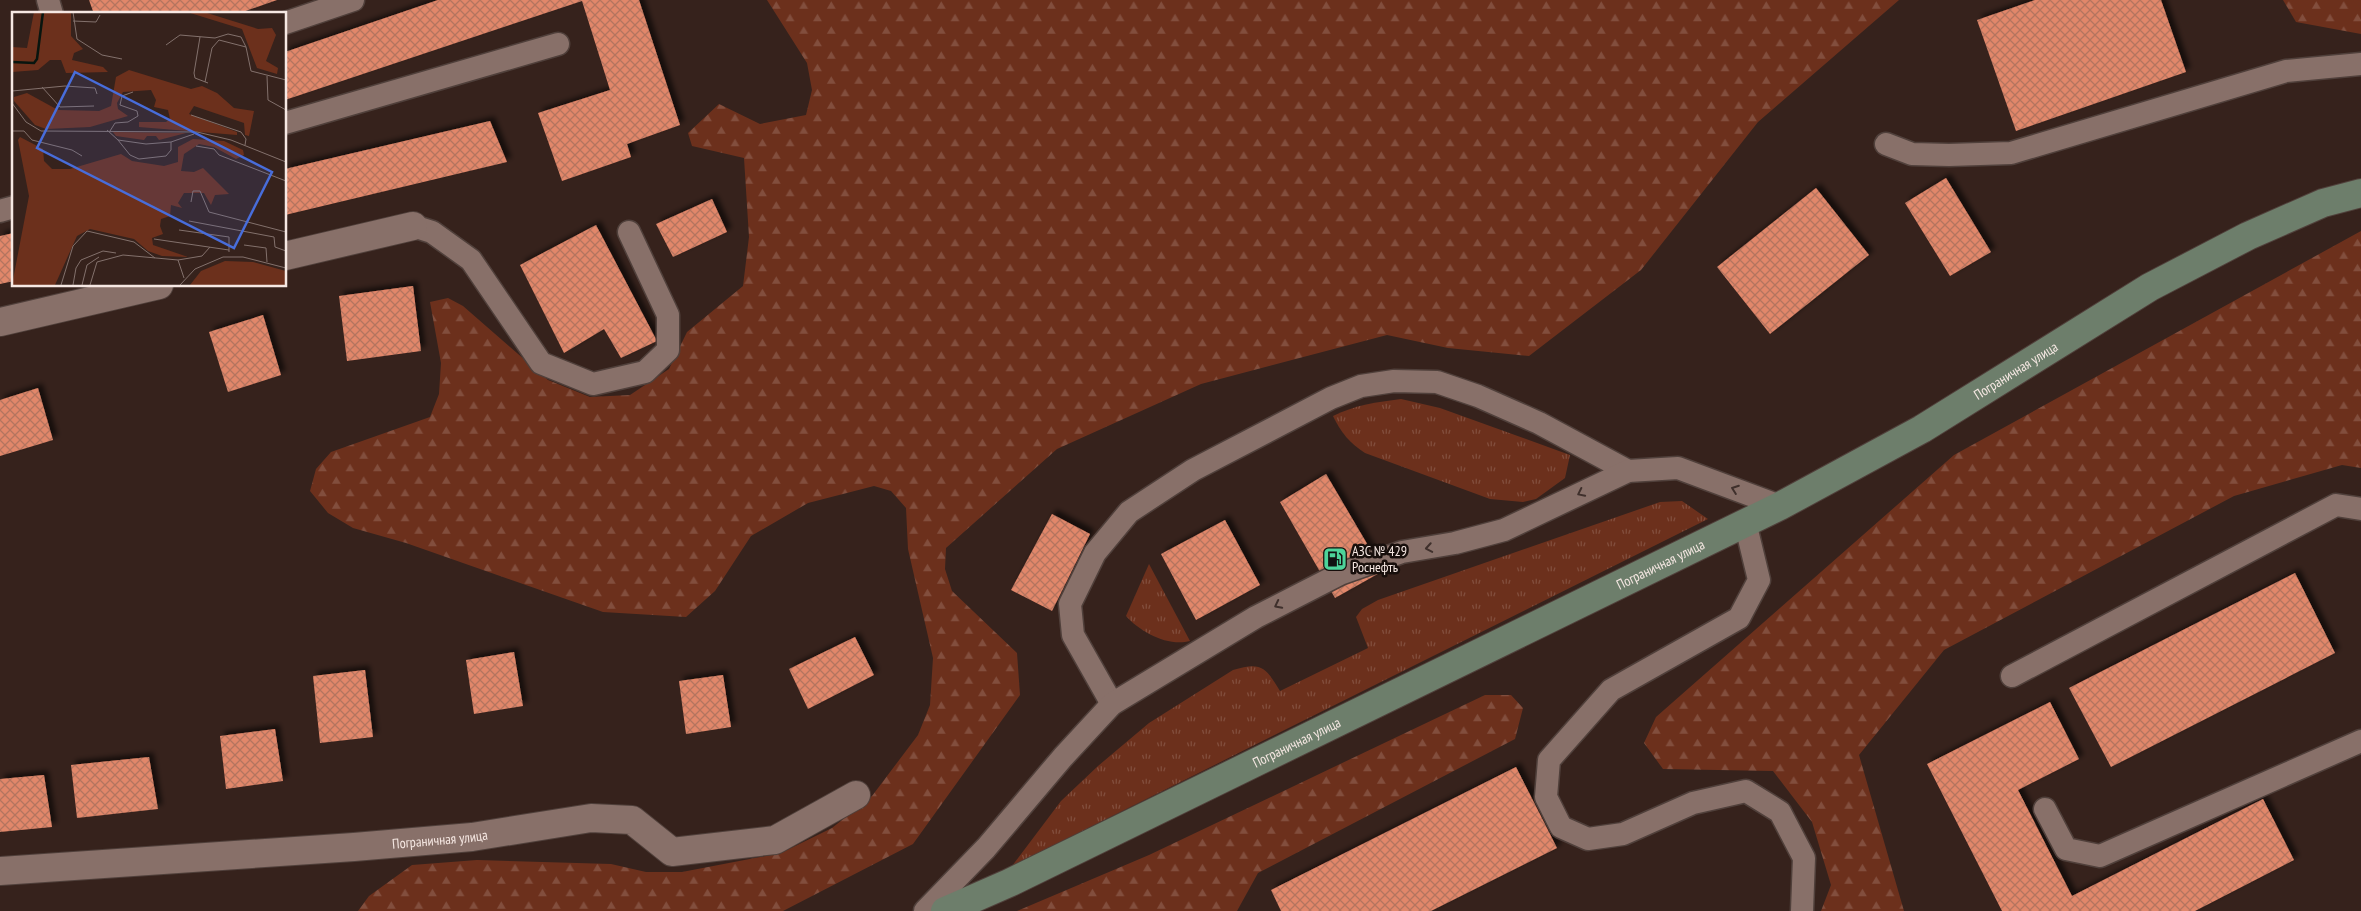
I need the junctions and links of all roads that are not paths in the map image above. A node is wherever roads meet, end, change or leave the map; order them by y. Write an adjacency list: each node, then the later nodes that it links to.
1 (353, 0): 2 (lane)
2 (286, 23)
3 (558, 44): 5 (lane)
4 (2361, 64): 6 (lane)
5 (286, 123)
6 (1886, 144)
7 (2361, 193): 16 (main road, Пограничная улица)
8 (12, 207): 9 (lane)
9 (0, 211)
10 (413, 226): 11 (lane); 12 (street)
11 (629, 232)
12 (286, 256)
13 (155, 286): 14 (street)
14 (0, 322)
15 (1628, 471): 16 (lane, one-way to 15); 20 (lane, one-way to 20); 20 (lane)
16 (1780, 506): 18 (main road, Пограничная улица)
17 (2361, 509): 19 (lane)
18 (1745, 522): 26 (main road, Пограничная улица); 27 (lane)
19 (2012, 676)
20 (1112, 704): 25 (lane)
21 (2361, 741): 23 (lane)
22 (856, 795): 24 (street, Пограничная улица)
23 (2045, 808)
24 (0, 871)
25 (925, 911)
26 (945, 911)
27 (1802, 911)

